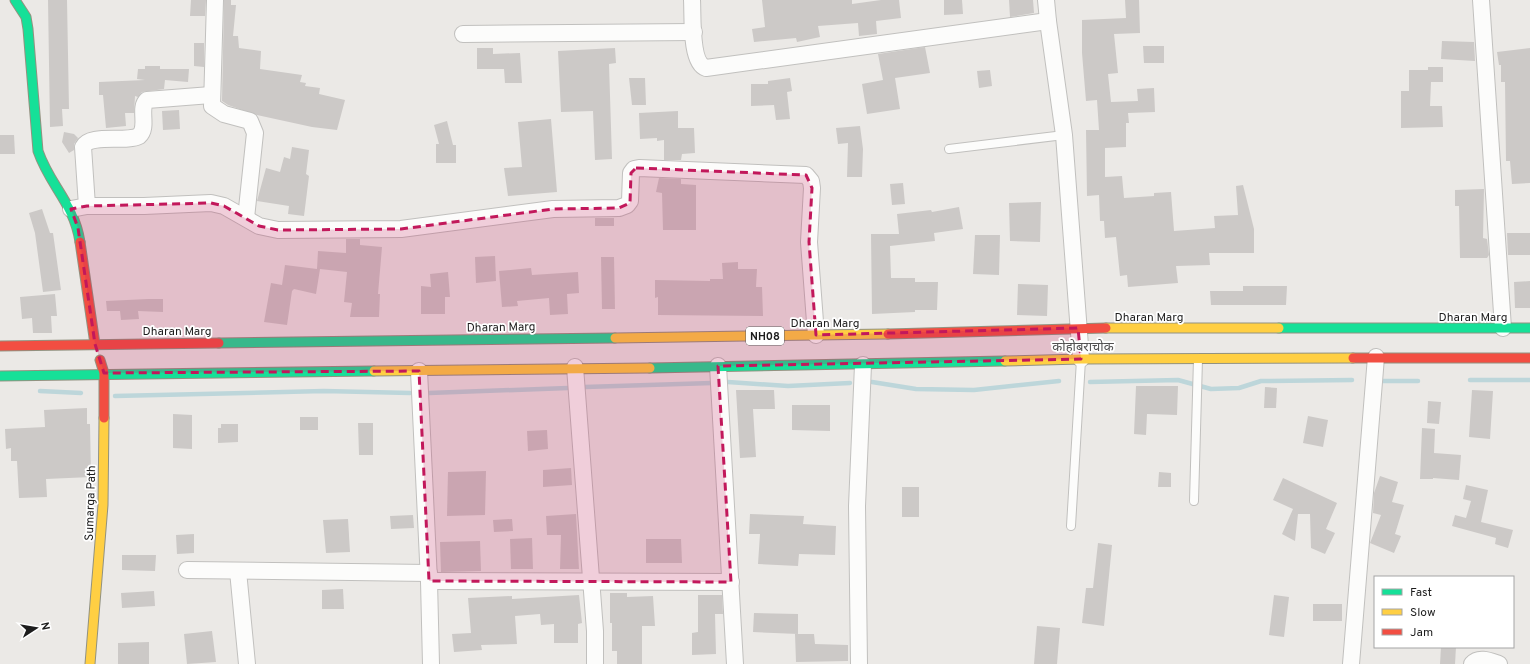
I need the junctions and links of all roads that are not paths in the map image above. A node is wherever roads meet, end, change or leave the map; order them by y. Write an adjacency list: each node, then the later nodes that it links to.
1 (15, 0): 13 (main road, Sumarga Path)
2 (215, 0): 9 (street)
3 (692, 0): 7 (street)
4 (1046, 0): 6 (street)
5 (1480, 0): 16 (street)
6 (1048, 21): 7 (street); 10 (street)
7 (694, 32): 8 (street)
8 (463, 34)
9 (211, 95): 12 (street); 14 (street)
10 (1064, 135): 11 (lane); 15 (street)
11 (949, 149)
12 (87, 206): 13 (street); 14 (street)
13 (71, 209): 19 (main road, Sumarga Path)
14 (246, 218): 18 (street)
15 (1078, 328): 16 (main road, Dharan Marg / NH08); 18 (main road, Dharan Marg / NH08); 23 (street)
16 (1502, 328): 17 (main road, Dharan Marg / NH08)
17 (1530, 328)
18 (816, 336): 19 (main road, Dharan Marg / NH08)
19 (95, 344): 20 (main road, Dharan Marg / NH08); 29 (main road, Sumarga Path)
20 (0, 346)
21 (1376, 357): 22 (main road); 24 (main road); 44 (street)
22 (1530, 358)
23 (1081, 359): 24 (main road); 25 (main road); 32 (lane)
24 (1198, 359): 31 (lane)
25 (863, 365): 26 (main road); 43 (street)
26 (718, 366): 27 (main road); 36 (street)
27 (575, 367): 28 (main road); 37 (street)
28 (419, 371): 29 (main road); 35 (street)
29 (104, 373): 30 (main road); 38 (main road, Sumarga Path)
30 (0, 376)
31 (1194, 501)
32 (1071, 526)
33 (187, 570): 34 (street)
34 (238, 571): 35 (street); 39 (street)
35 (429, 577): 37 (street); 40 (street)
36 (731, 582): 37 (street); 42 (street)
37 (591, 583): 41 (street)
38 (90, 664)
39 (247, 664)
40 (431, 664)
41 (595, 664)
42 (735, 664)
43 (859, 664)
44 (1351, 664)
45 (1472, 664): 46 (street)
46 (1499, 664)

